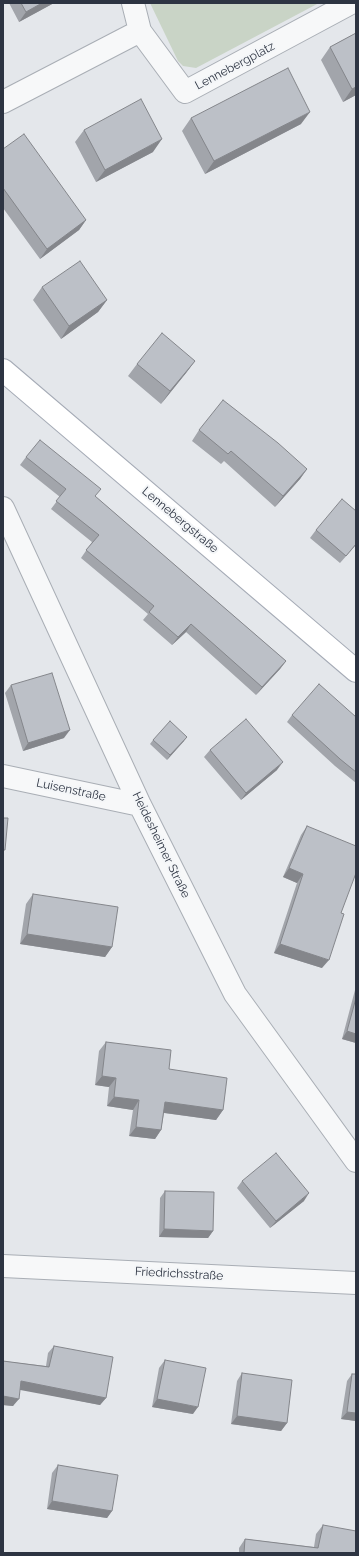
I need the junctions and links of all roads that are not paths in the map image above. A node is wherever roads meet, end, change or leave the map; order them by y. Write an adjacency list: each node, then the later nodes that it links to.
1 (133, 3): 3 (street, Lennebergplatz)
2 (352, 3): 3 (street, Lennebergplatz)
3 (140, 31): 4 (street)
4 (3, 102)
5 (3, 370): 7 (main road, Lennebergstraße)
6 (3, 508): 9 (street, Heidesheimer Straße)
7 (356, 671)
8 (3, 776): 9 (street, Luisenstraße)
9 (140, 805): 10 (street, Heidesheimer Straße)
10 (356, 1161)
11 (3, 1266): 12 (street, Friedrichsstraße)
12 (356, 1283)

